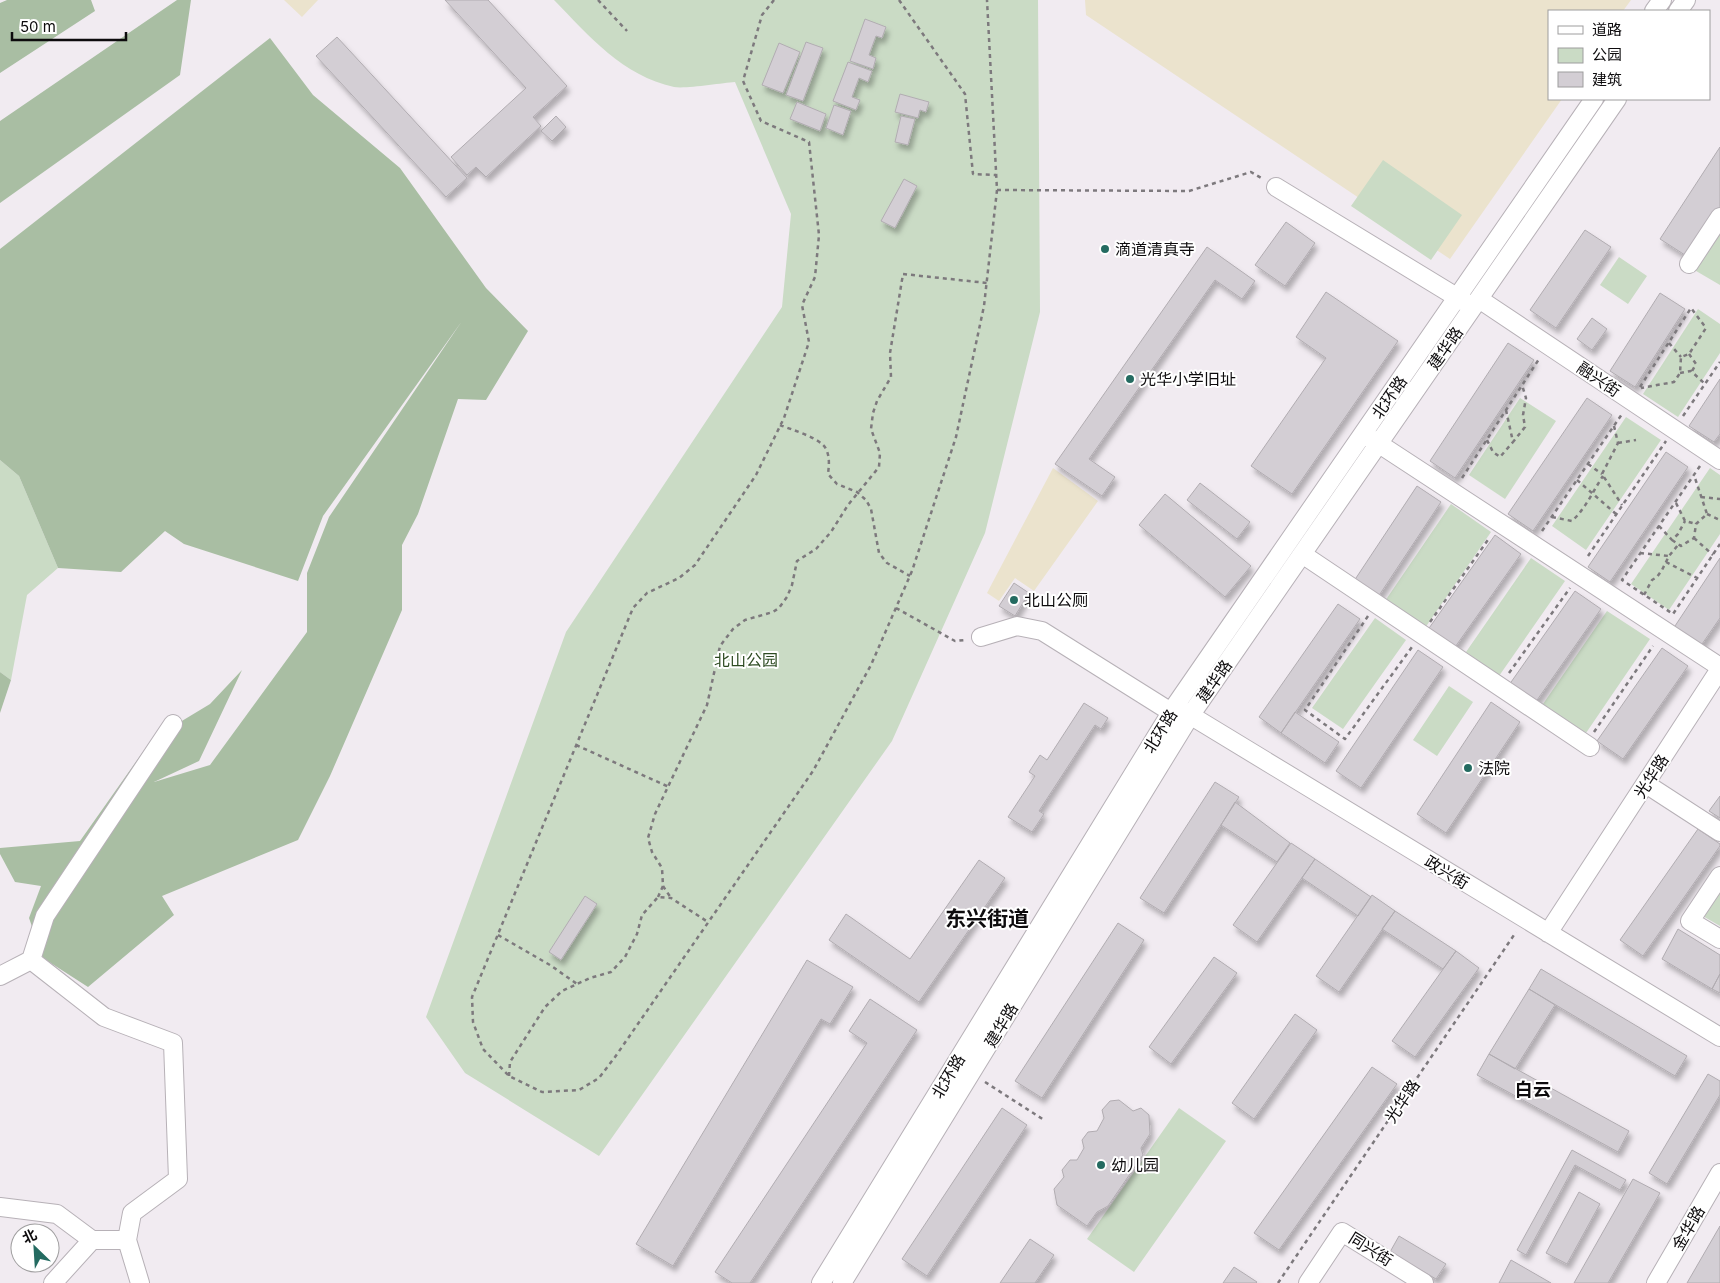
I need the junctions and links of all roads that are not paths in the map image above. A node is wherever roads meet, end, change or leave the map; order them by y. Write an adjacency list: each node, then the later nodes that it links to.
1 (1593, 100): 6 (street, 北环路)
2 (1616, 100): 7 (street, 建华路)
3 (1276, 187): 6 (street, 融兴街)
4 (1720, 217): 5 (street)
5 (1689, 264)
6 (1457, 298): 7 (street, 融兴街); 8 (street, 北环路)
7 (1476, 303): 9 (street, 建华路); 10 (street, 融兴街)
8 (1363, 434): 9 (street); 14 (street, 北环路)
9 (1379, 443): 11 (street, 建华路); 13 (street)
10 (1714, 456)
11 (1302, 554): 15 (street, 建华路); 17 (street)
12 (981, 637): 14 (street, 政兴街)
13 (1720, 668): 18 (street, 光华路)
14 (1173, 709): 15 (street, 政兴街); 32 (street, 北环路)
15 (1190, 716): 21 (street, 政兴街); 33 (street, 建华路)
16 (173, 724): 23 (street)
17 (1588, 746)
18 (1646, 784): 19 (street); 21 (street, 光华路)
19 (1720, 832)
20 (1720, 876): 22 (street)
21 (1548, 933): 25 (street, 政兴街)
22 (1720, 940)
23 (31, 960): 24 (street); 29 (street)
24 (0, 976)
25 (1720, 1037)
26 (1720, 1173): 36 (street, 金华路)
27 (0, 1206): 28 (street)
28 (92, 1240): 29 (street); 30 (street)
29 (127, 1240): 31 (street)
30 (53, 1283)
31 (140, 1283)
32 (821, 1283)
33 (842, 1283)
34 (1308, 1283): 35 (street, 同兴街)
35 (1424, 1283)
36 (1656, 1283)

